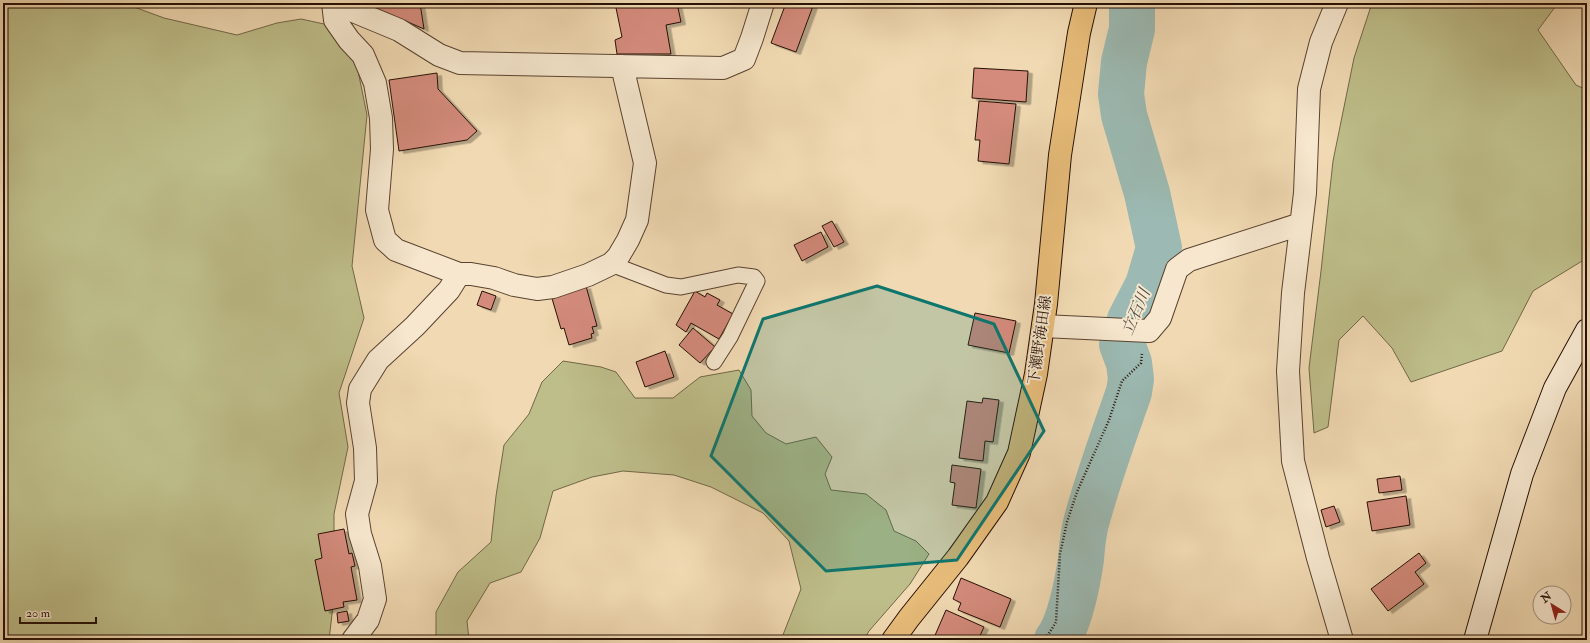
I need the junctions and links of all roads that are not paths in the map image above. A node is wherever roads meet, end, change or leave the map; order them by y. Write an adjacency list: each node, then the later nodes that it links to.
1 (333, 3): 5 (street); 8 (street)
2 (763, 3): 5 (street)
3 (1086, 3): 9 (main road, 下瀬野海田線)
4 (1337, 3): 6 (street)
5 (622, 66): 7 (street)
6 (1301, 224): 9 (street); 14 (street)
7 (611, 264): 8 (street); 11 (lane)
8 (459, 274): 12 (street)
9 (1043, 326): 13 (main road, 下瀬野海田線)
10 (1587, 330): 15 (street)
11 (714, 362)
12 (353, 640)
13 (894, 640)
14 (1342, 640)
15 (1475, 640)

